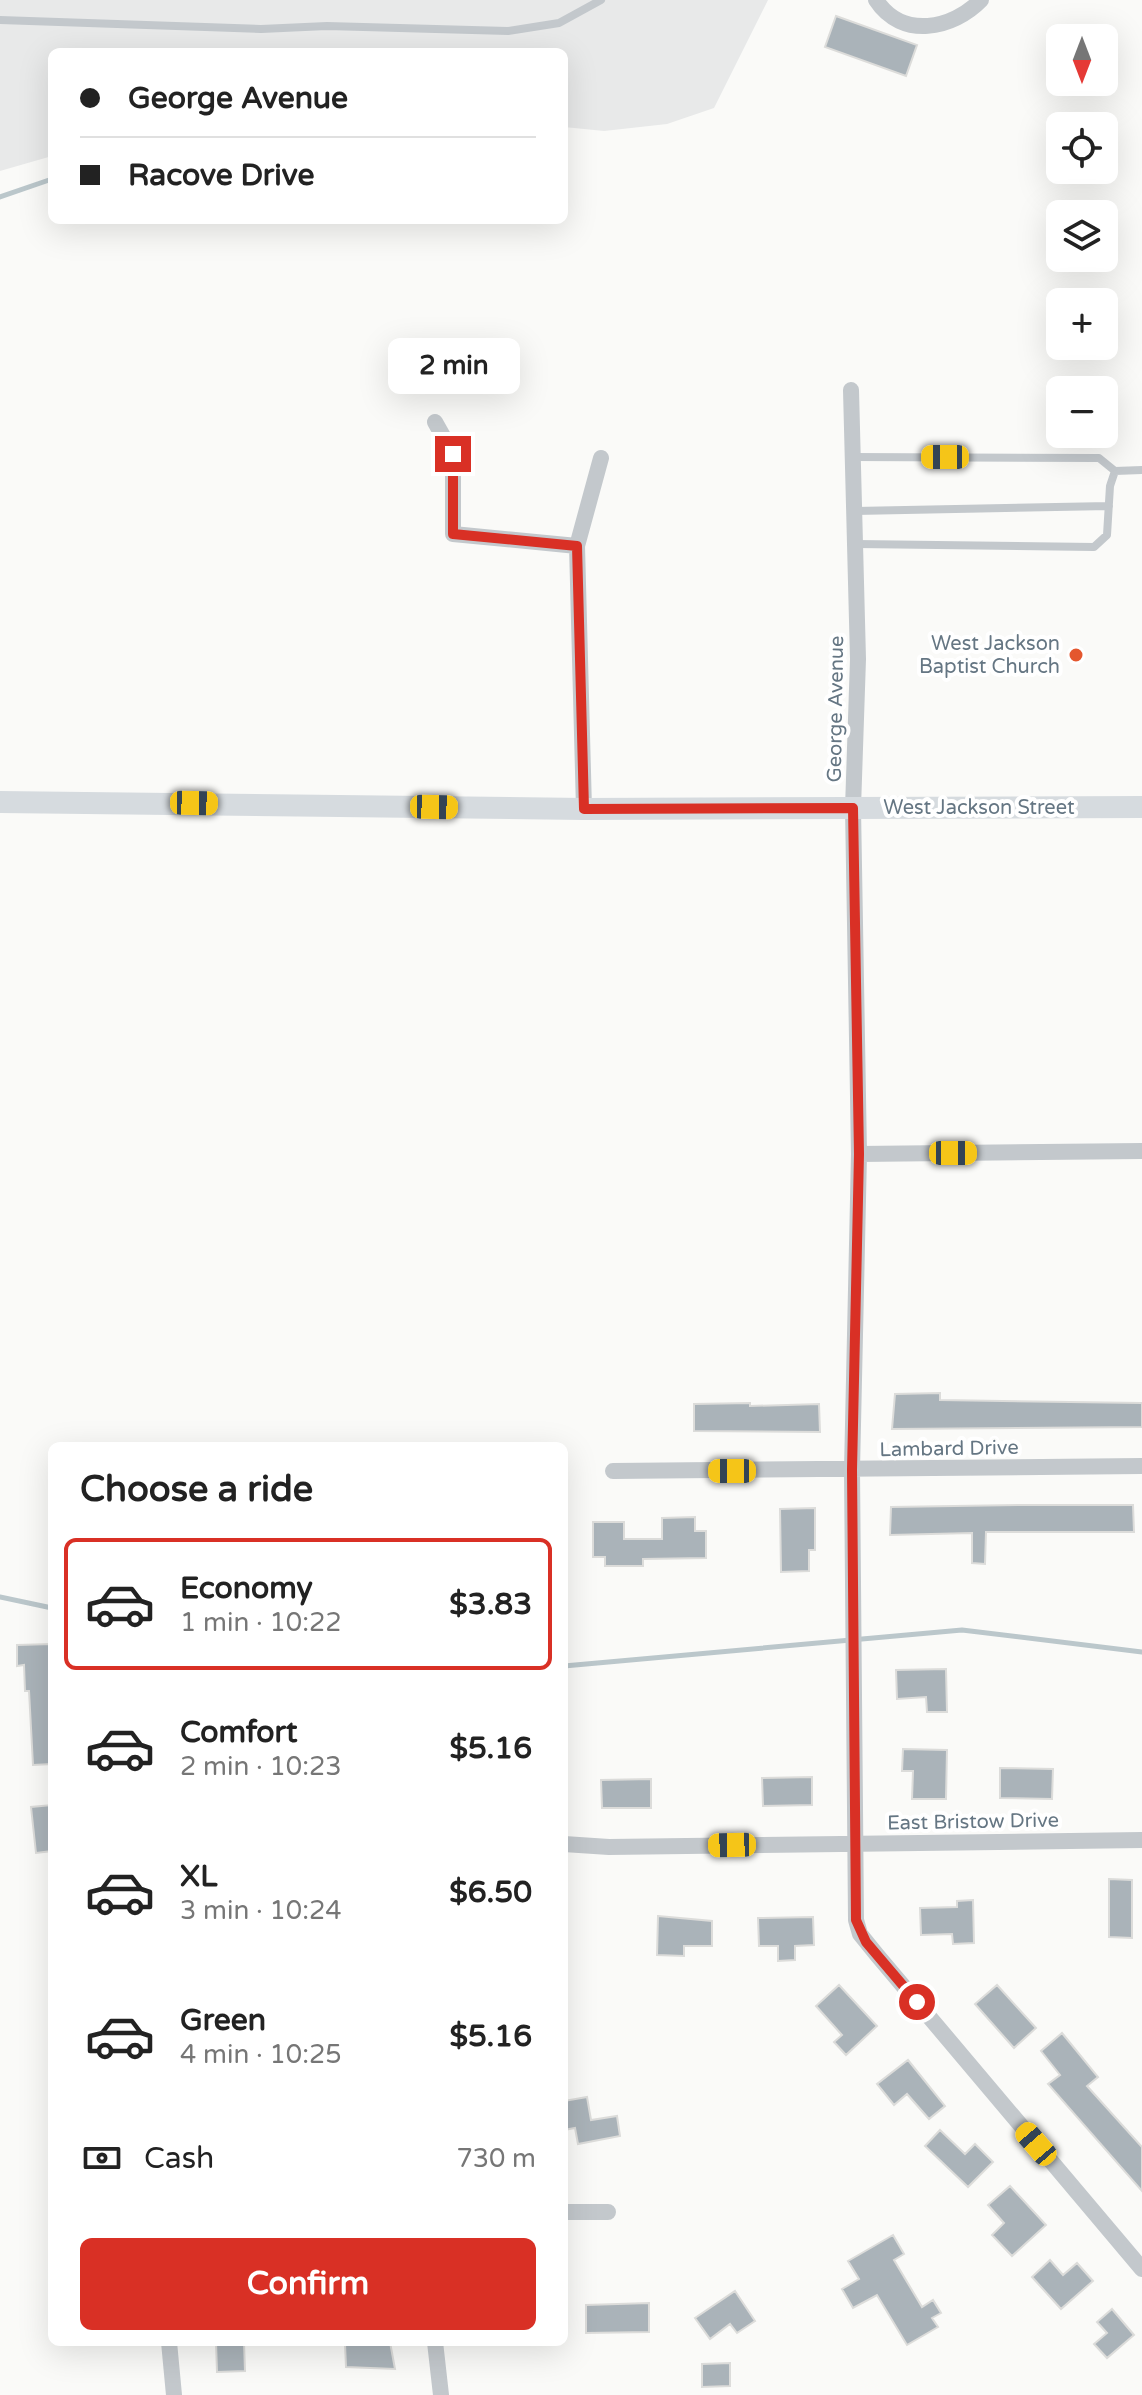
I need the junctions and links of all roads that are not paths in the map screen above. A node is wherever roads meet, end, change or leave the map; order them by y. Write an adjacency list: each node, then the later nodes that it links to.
1 (601, 0): 4 (lane)
2 (876, 0): 3 (street)
3 (981, 0)
4 (0, 20)
5 (851, 390): 7 (street, George Avenue)
6 (435, 422): 14 (street)
7 (853, 457): 10 (lane); 12 (street, George Avenue)
8 (601, 458): 14 (street)
9 (1142, 470): 10 (lane)
10 (1115, 471): 11 (lane)
11 (1109, 506): 12 (lane); 13 (lane)
12 (855, 511): 13 (street, George Avenue)
13 (856, 544): 17 (street, George Avenue)
14 (577, 546): 18 (street)
15 (0, 802): 18 (street, West Jackson Street)
16 (1142, 807): 17 (street, West Jackson Street)
17 (853, 808): 18 (street, West Jackson Street); 20 (street, George Avenue)
18 (584, 809)
19 (1142, 1151): 20 (street)
20 (859, 1154): 22 (street, George Avenue)
21 (1142, 1466): 22 (street, Lambard Drive)
22 (852, 1470): 23 (street, Lambard Drive); 26 (street, George Avenue)
23 (613, 1471)
24 (1142, 1840): 26 (street, East Bristow Drive)
25 (568, 1844): 26 (street, East Bristow Drive)
26 (855, 1844): 29 (street, George Avenue)
27 (568, 2212): 28 (street)
28 (608, 2212)
29 (1142, 2269)
30 (169, 2346): 32 (street)
31 (435, 2346): 33 (street)
32 (174, 2395)
33 (441, 2395)

